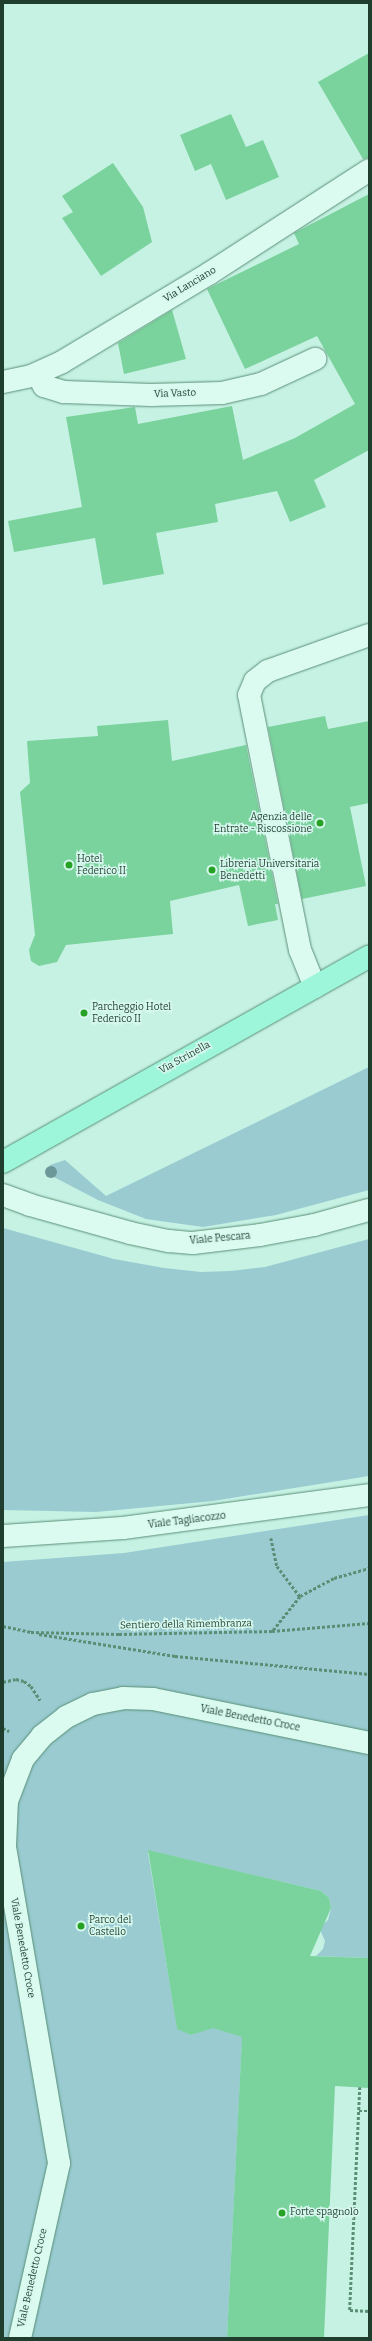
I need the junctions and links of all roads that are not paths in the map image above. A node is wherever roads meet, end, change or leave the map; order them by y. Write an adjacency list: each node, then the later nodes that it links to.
1 (369, 170): 3 (street, Via Lanciano)
2 (315, 359): 3 (street, Via Vasto)
3 (37, 374): 4 (street, Via Lanciano)
4 (3, 382)
5 (369, 635): 7 (street)
6 (369, 956): 7 (main road, Via Strinella)
7 (315, 987): 8 (main road, Via Strinella)
8 (3, 1162)
9 (3, 1195): 10 (street, Viale Pescara)
10 (369, 1210)
11 (369, 1495): 12 (street, Viale Tagliacozzo)
12 (3, 1536)
13 (369, 1743): 14 (street, Viale Benedetto Croce)
14 (20, 2338)

